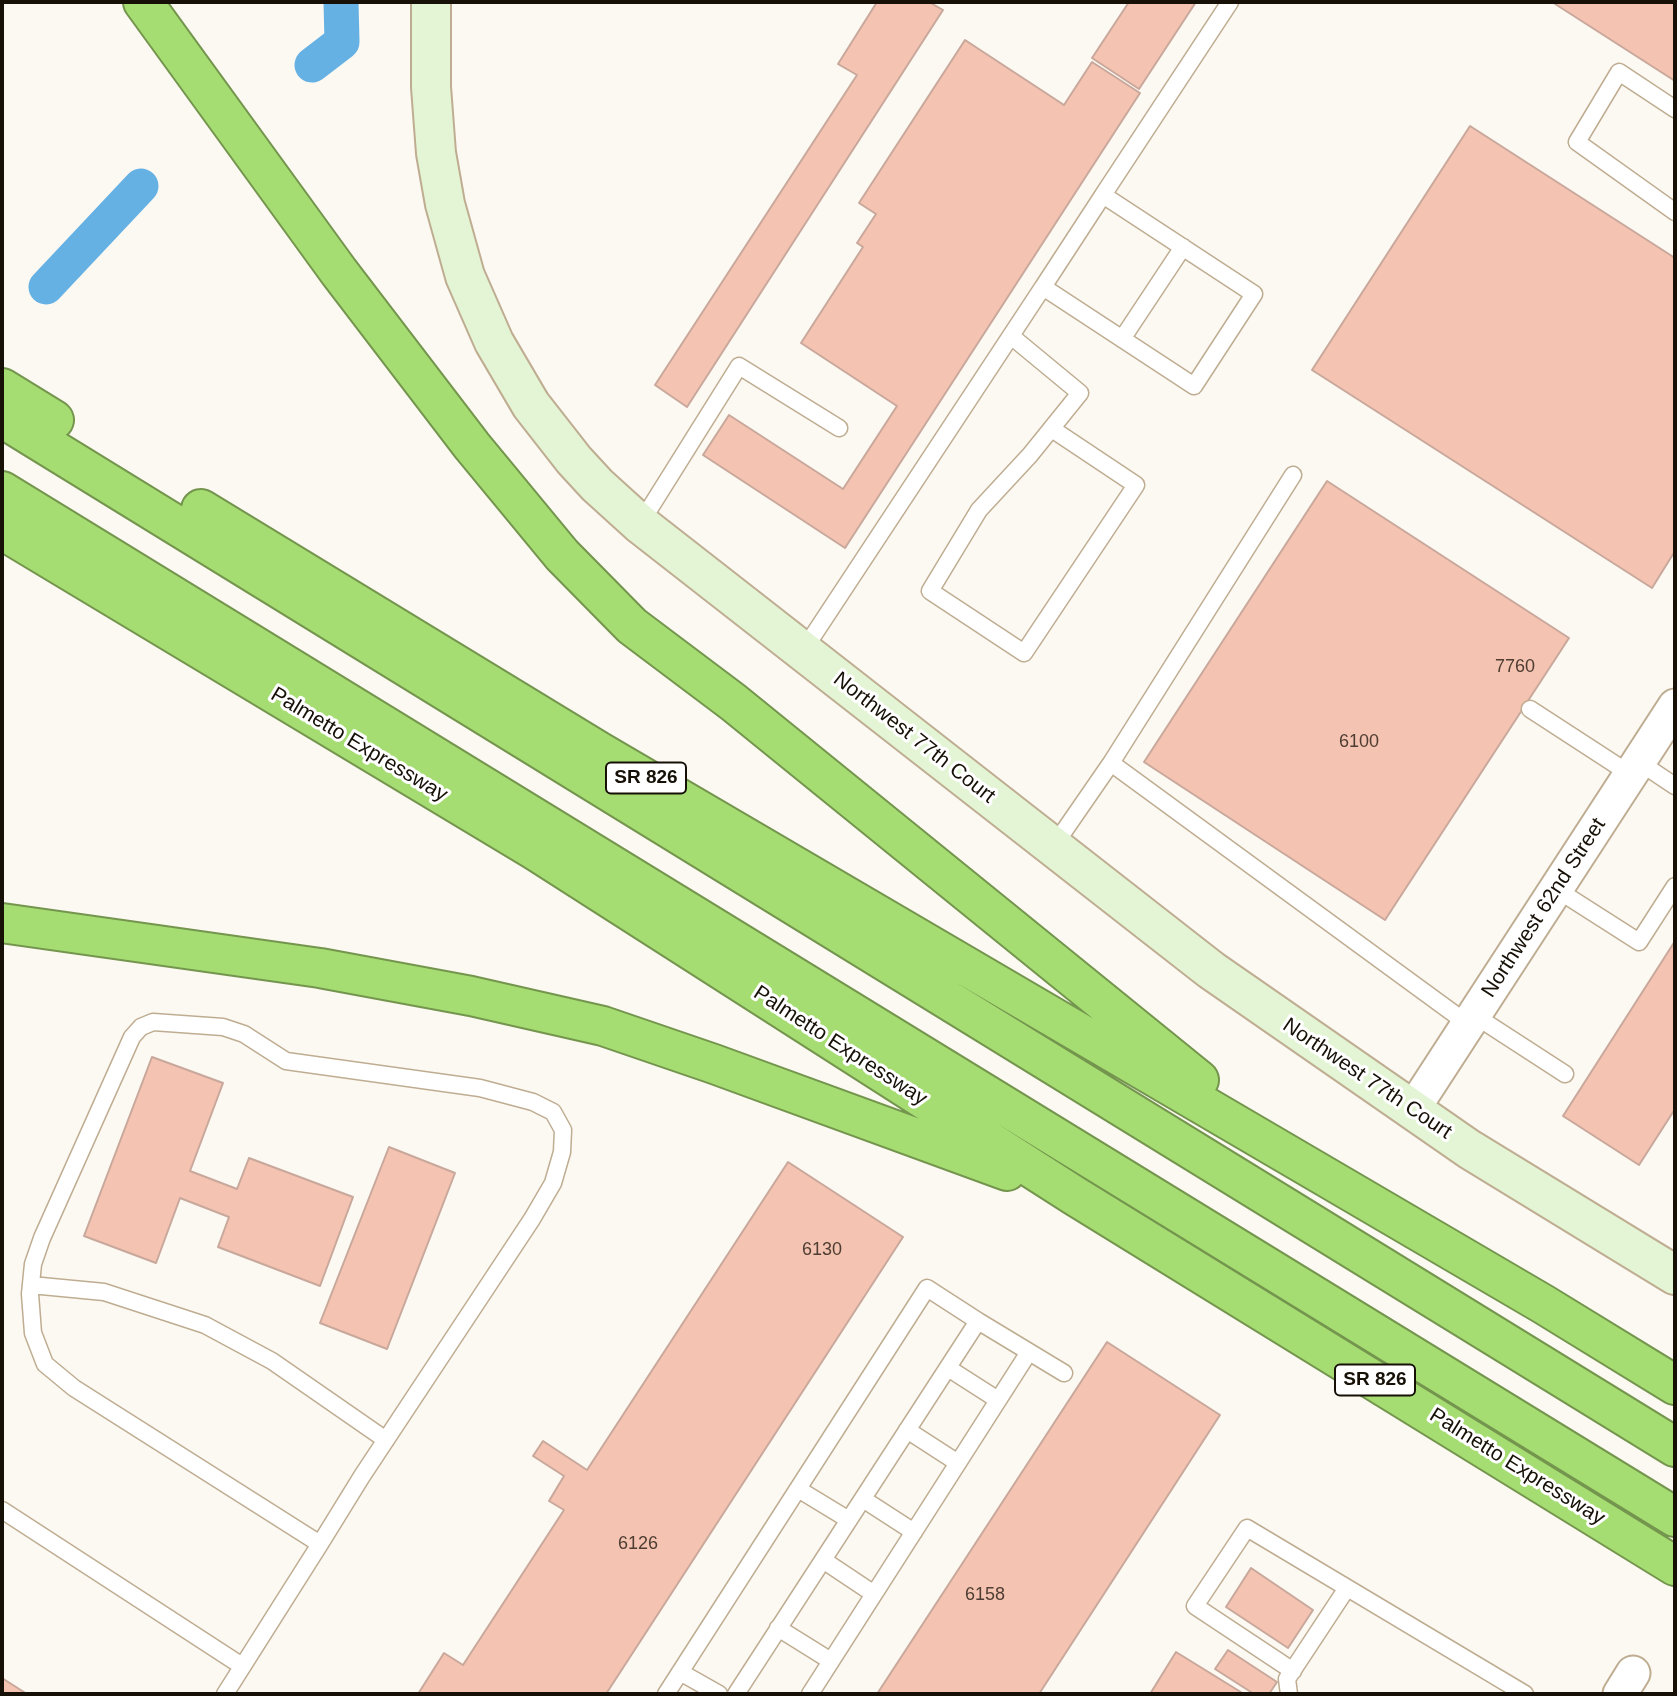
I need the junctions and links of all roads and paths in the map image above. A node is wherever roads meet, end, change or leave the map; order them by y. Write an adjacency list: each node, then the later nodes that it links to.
1 (143, 2): 32 (highway)
2 (430, 2): 17 (street, Northwest 77th Court)
3 (1230, 2): 5 (lane)
4 (1675, 109): 6 (lane)
5 (1103, 195): 7 (lane); 8 (lane)
6 (1675, 212)
7 (1183, 247): 10 (lane); 10 (lane)
8 (1043, 287): 9 (lane); 10 (lane)
9 (1011, 336): 14 (lane); 19 (lane)
10 (1122, 339)
11 (2, 388): 32 (highway, SR 826)
12 (2, 418): 44 (highway)
13 (839, 428): 17 (lane)
14 (1052, 429): 14 (lane)
15 (1293, 475): 22 (lane)
16 (2, 491): 49 (highway)
17 (640, 524): 19 (street, Northwest 77th Court)
18 (2, 530): 33 (highway, Palmetto Expressway / SR 826)
19 (803, 651): 25 (street, Northwest 77th Court)
20 (1675, 706): 23 (street, Northwest 62nd Street)
21 (1530, 709): 23 (lane)
22 (1111, 763): 25 (lane); 29 (lane)
23 (1635, 768): 24 (lane); 27 (street, Northwest 62nd Street)
24 (1675, 786)
25 (1053, 847): 31 (street, Northwest 77th Court)
26 (1675, 886): 27 (lane)
27 (1556, 889): 29 (street, Northwest 62nd Street)
28 (2, 923): 33 (highway)
29 (1471, 1020): 30 (lane); 31 (street, Northwest 62nd Street)
30 (1565, 1074)
31 (1412, 1109): 34 (street, Northwest 77th Court)
32 (1296, 1158): 40 (highway, SR 826)
33 (1074, 1196): 54 (highway, Palmetto Expressway / SR 826)
34 (1675, 1275)
35 (31, 1285): 43 (lane); 43 (lane); 52 (lane)
36 (978, 1321): 37 (lane); 38 (lane); 46 (lane)
37 (1029, 1352): 39 (lane); 41 (lane)
38 (947, 1368): 41 (lane); 42 (lane)
39 (1064, 1373)
40 (1675, 1385)
41 (998, 1400): 45 (lane)
42 (907, 1430): 45 (lane); 47 (lane)
43 (386, 1440): 52 (lane)
44 (1675, 1447)
45 (958, 1463): 51 (lane)
46 (798, 1489): 50 (lane); 61 (lane)
47 (863, 1499): 50 (lane); 51 (lane)
48 (2, 1510): 59 (lane)
49 (1675, 1517)
50 (849, 1520): 53 (lane)
51 (914, 1532): 56 (lane)
52 (320, 1544): 59 (lane)
53 (822, 1560): 56 (lane); 57 (lane)
54 (1675, 1566)
55 (1347, 1588): 60 (lane); 60 (lane); 68 (lane)
56 (874, 1594): 58 (lane)
57 (779, 1628): 58 (lane); 62 (lane)
58 (831, 1661): 66 (lane)
59 (242, 1666): 63 (lane)
60 (1293, 1671): 67 (lane)
61 (680, 1672): 64 (lane); 65 (lane)
62 (740, 1693)
63 (225, 1694)
64 (666, 1694)
65 (719, 1694)
66 (810, 1694)
67 (1289, 1694)
68 (1525, 1694)

